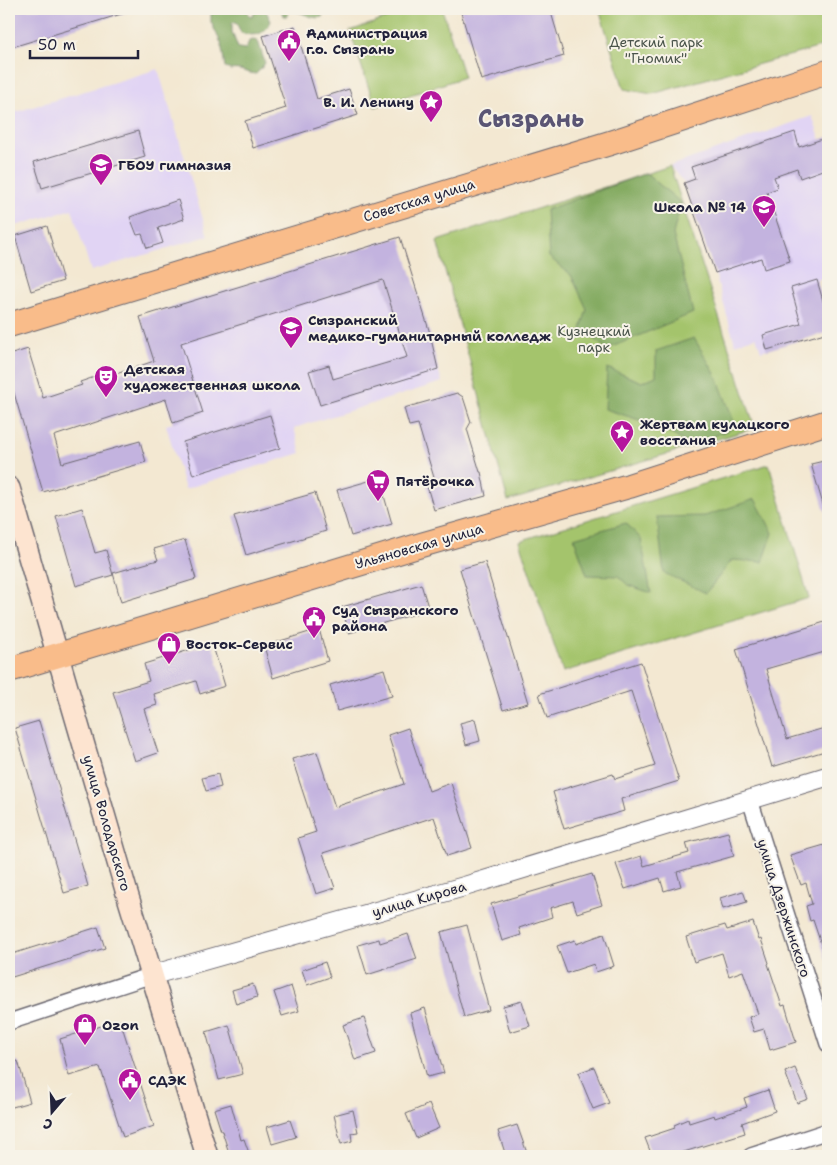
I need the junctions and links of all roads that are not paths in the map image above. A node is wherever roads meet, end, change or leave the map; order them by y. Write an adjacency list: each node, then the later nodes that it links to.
1 (828, 72): 2 (main road, Советская улица)
2 (9, 325)
3 (828, 422): 5 (main road, Ульяновская улица)
4 (9, 488): 5 (main road, улица Володарского)
5 (58, 656): 6 (main road, Ульяновская улица); 9 (main road, улица Володарского)
6 (9, 670)
7 (828, 776): 8 (street, улица Кирова)
8 (750, 800): 9 (street, улица Кирова); 11 (street, улица Дзержинского)
9 (152, 975): 10 (street, улица Кирова); 13 (main road, улица Володарского)
10 (9, 1022)
11 (828, 1044)
12 (828, 1131): 14 (street)
13 (206, 1156)
14 (751, 1156)

